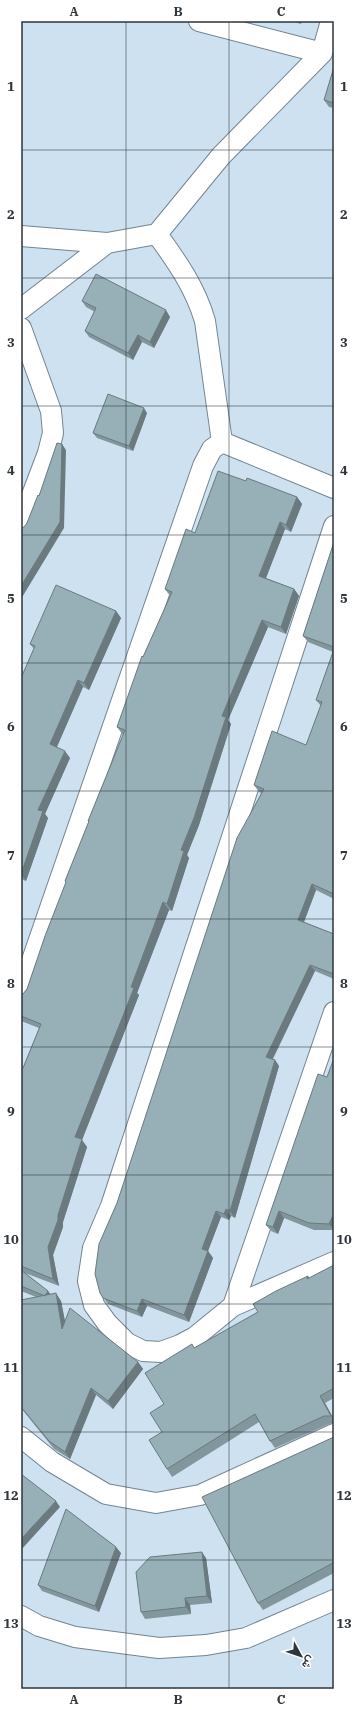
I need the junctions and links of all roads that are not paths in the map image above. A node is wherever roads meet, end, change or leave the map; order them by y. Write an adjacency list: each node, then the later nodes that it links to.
1 (199, 21): 3 (street)
2 (331, 21): 3 (street)
3 (322, 53): 4 (street)
4 (157, 234): 6 (street); 9 (street)
5 (21, 236): 6 (street)
6 (107, 243): 7 (street)
7 (21, 309)
8 (21, 328): 11 (street)
9 (222, 442): 10 (street); 13 (street)
10 (334, 488)
11 (21, 524)
12 (334, 526): 16 (street)
13 (21, 992)
14 (334, 1012): 16 (street)
15 (334, 1262): 16 (street)
16 (233, 1306)
17 (334, 1434): 18 (street)
18 (21, 1437)
19 (334, 1600): 20 (street)
20 (21, 1616)

